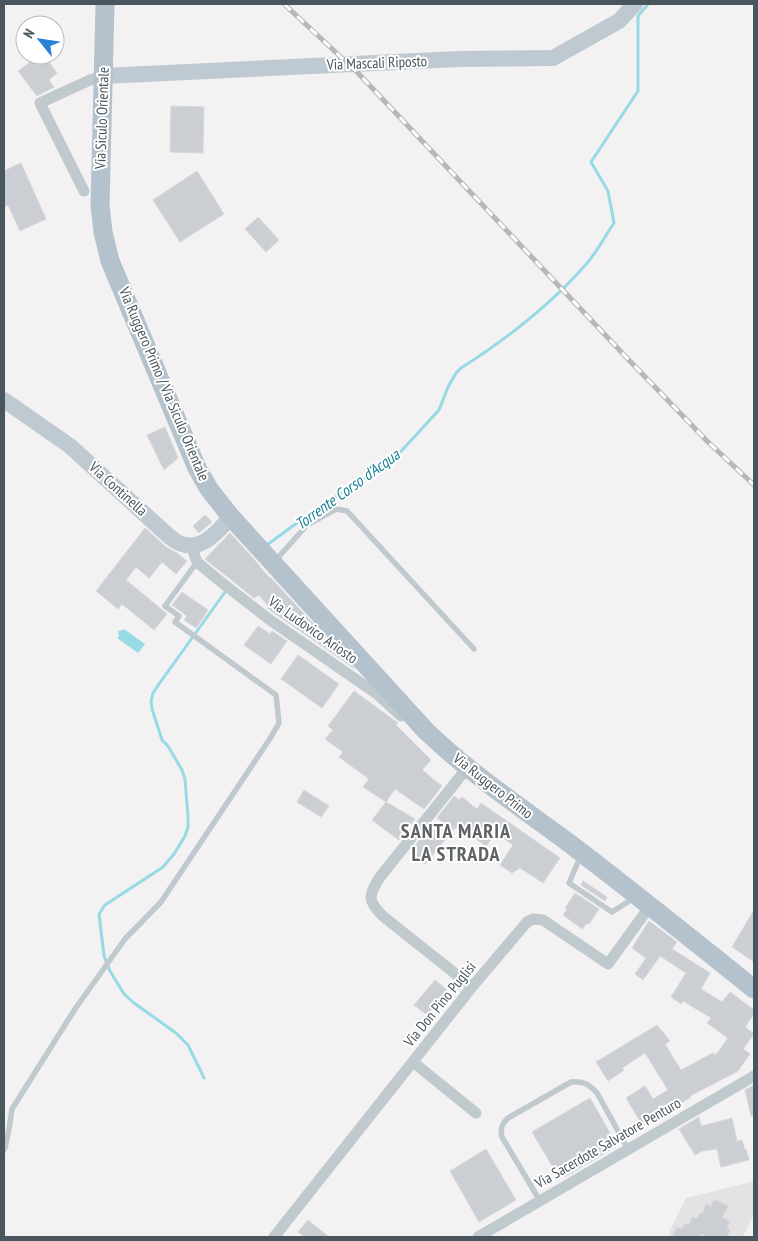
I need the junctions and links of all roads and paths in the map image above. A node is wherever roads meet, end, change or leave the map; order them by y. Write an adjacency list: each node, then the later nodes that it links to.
1 (105, 4): 3 (main road, Via Siculo Orientale)
2 (635, 4): 3 (street, Via Mascali Riposto)
3 (103, 76): 4 (street); 5 (main road, Via Siculo Orientale)
4 (84, 191)
5 (103, 232): 7 (main road, Via Ruggero Primo / Via Siculo Orientale)
6 (4, 400): 8 (street, Via Continella)
7 (232, 517): 8 (street); 9 (main road, Via Ruggero Primo / Via Siculo Orientale)
8 (196, 554): 11 (street, Via Ludovico Ariosto); 21 (lane)
9 (267, 556): 10 (lane); 11 (main road, Via Ruggero Primo)
10 (474, 649)
11 (426, 730): 12 (main road, Via Ruggero Primo)
12 (467, 768): 13 (main road, Via Ruggero Primo); 15 (street)
13 (581, 853): 14 (main road, Via Ruggero Primo); 14 (lane)
14 (644, 901): 15 (street, Via Don Pino Puglisi); 16 (main road, Via Ruggero Primo)
15 (472, 988): 17 (street, Via Don Pino Puglisi)
16 (754, 989)
17 (413, 1062): 19 (street); 23 (street, Via Don Pino Puglisi)
18 (754, 1076): 20 (street, Via Sacerdote Salvatore Penturo)
19 (476, 1113)
20 (628, 1149): 22 (street, Via Sacerdote Salvatore Penturo); 22 (lane)
21 (4, 1150)
22 (540, 1201): 24 (street, Via Sacerdote Salvatore Penturo)
23 (274, 1237)
24 (478, 1237)

